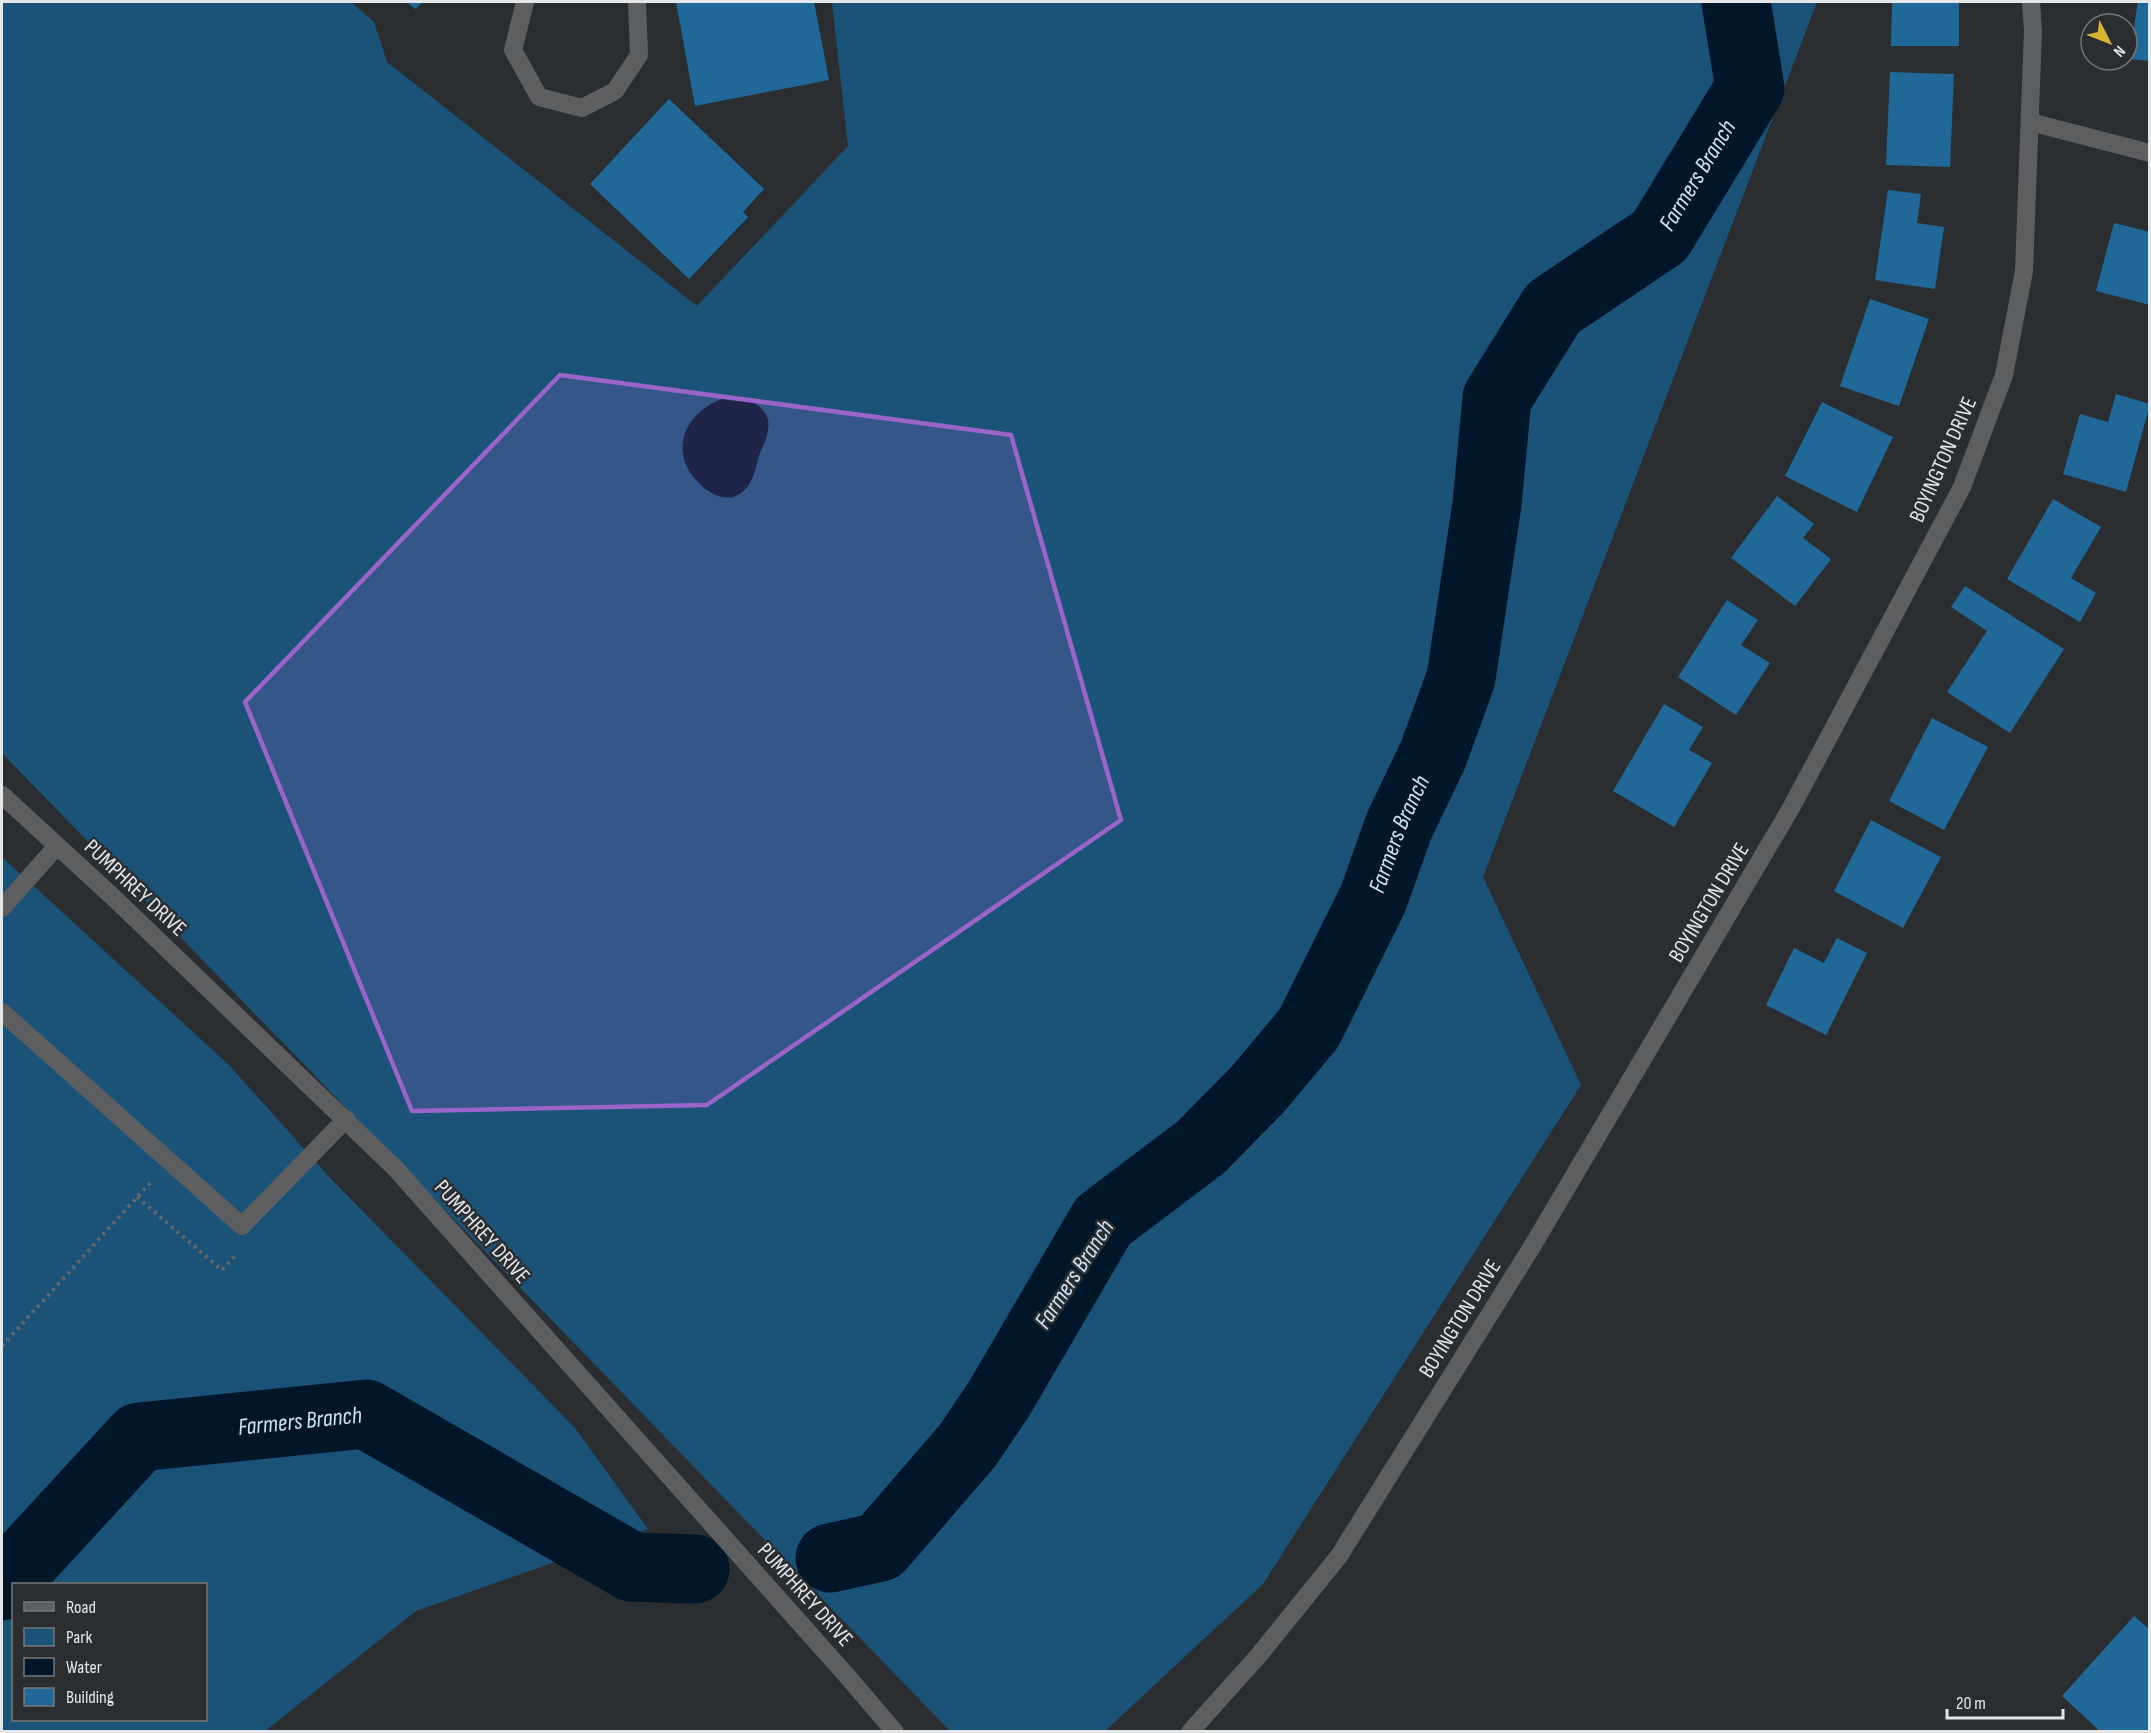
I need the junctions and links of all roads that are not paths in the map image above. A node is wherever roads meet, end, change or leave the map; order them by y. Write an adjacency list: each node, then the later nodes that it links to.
1 (525, 2): 2 (street)
2 (637, 2)
3 (2031, 2): 4 (street, BOYINGTON DRIVE)
4 (2030, 122): 5 (street); 12 (street, BOYINGTON DRIVE)
5 (2150, 153)
6 (2, 795): 7 (street, PUMPHREY DRIVE)
7 (57, 846): 8 (street); 10 (street, PUMPHREY DRIVE)
8 (2, 908)
9 (2, 1011): 10 (street)
10 (346, 1119): 11 (street, PUMPHREY DRIVE)
11 (895, 1731)
12 (1190, 1731)

